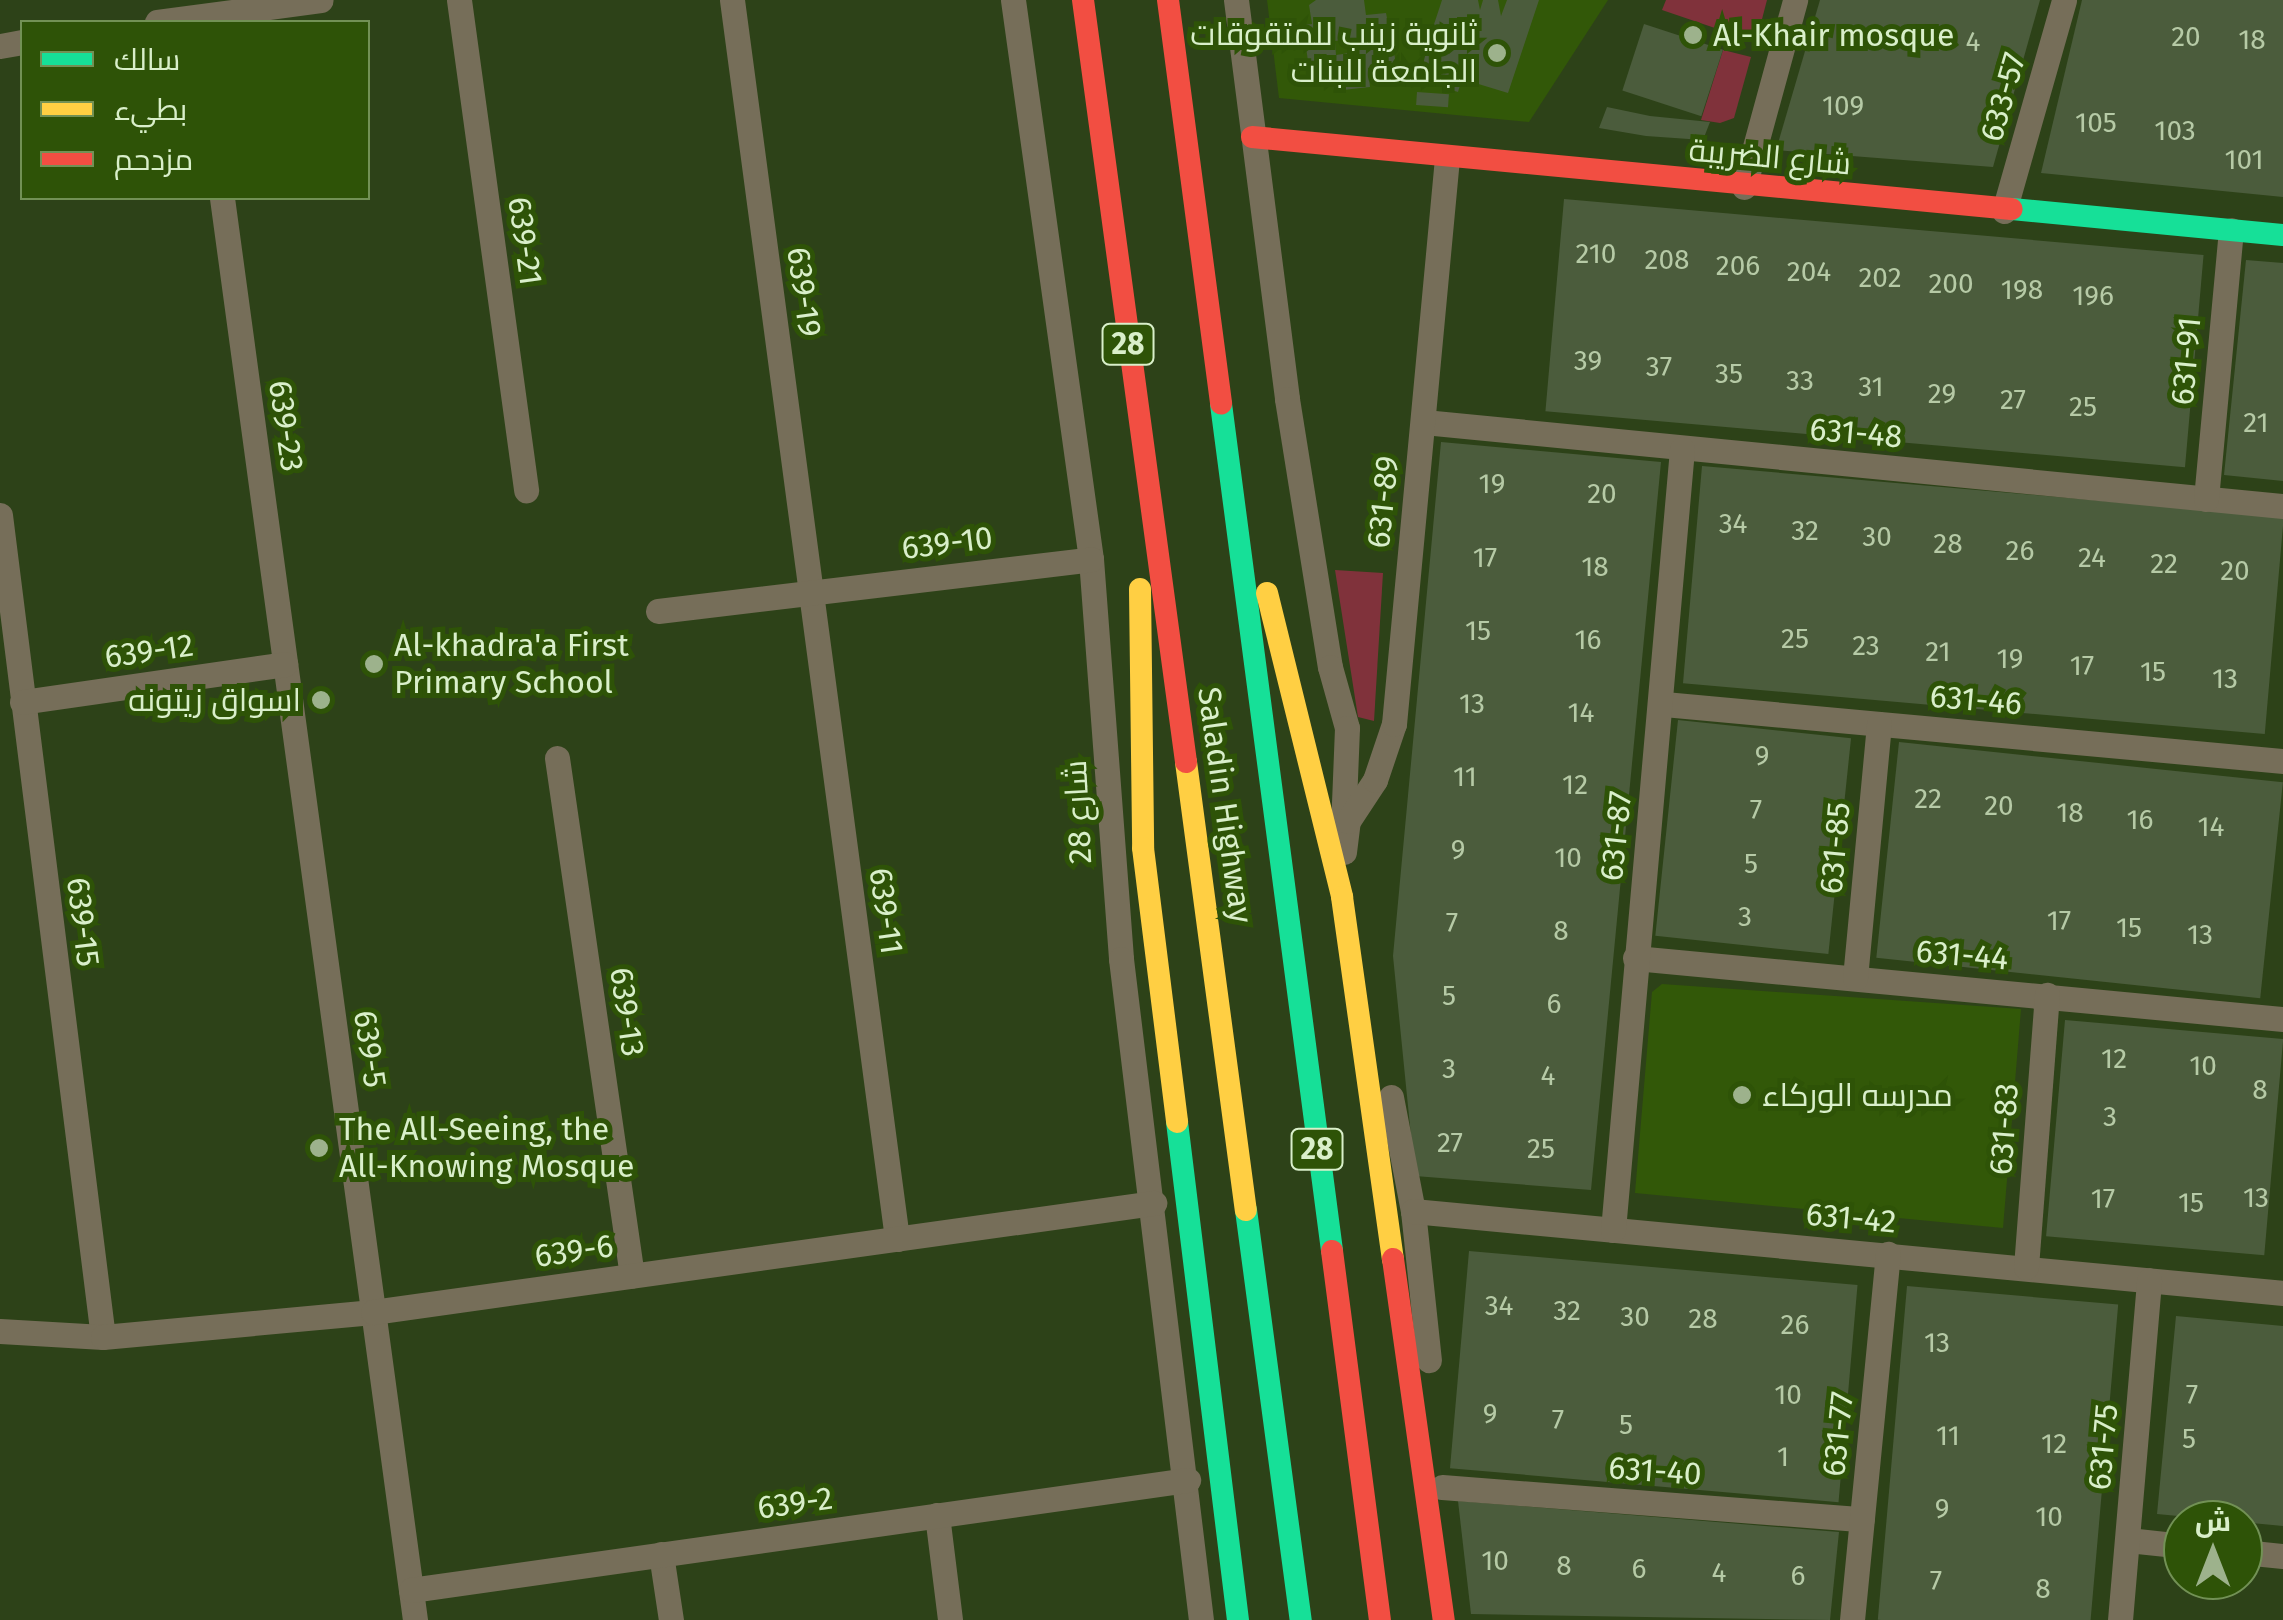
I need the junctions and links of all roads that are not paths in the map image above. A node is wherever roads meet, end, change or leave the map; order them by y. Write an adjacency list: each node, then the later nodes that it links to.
1 (321, 0): 10 (street)
2 (459, 0): 23 (street, 639-21)
3 (732, 0): 28 (street, 639-19)
4 (1013, 0): 27 (street, شارع 28)
5 (1084, 0): 21 (main road, Saladin Highway / 28)
6 (1168, 0): 20 (main road, Saladin Highway / 28)
7 (1236, 0): 12 (street)
8 (1795, 0): 14 (street)
9 (2064, 0): 16 (street, 633-57)
10 (196, 13): 11 (street)
11 (166, 20)
12 (1252, 137): 13 (main road, شارع الضريبة); 36 (street)
13 (1447, 158): 14 (main road, شارع الضريبة); 19 (street, 631-89)
14 (1744, 187): 16 (main road, شارع الضريبة)
15 (222, 200): 30 (street, 639-23)
16 (2004, 211): 17 (main road, شارع الضريبة)
17 (2231, 230): 18 (main road, شارع الضريبة); 24 (street, 631-91)
18 (2283, 235)
19 (1424, 422): 22 (street, 631-48); 36 (street, 631-89)
20 (1225, 432): 37 (main road); 68 (main road, Saladin Highway / 28)
21 (1141, 442): 66 (main road); 67 (main road, Saladin Highway / 28)
22 (1682, 450): 24 (street, 631-48); 32 (street, 631-87)
23 (526, 490)
24 (2206, 499): 25 (street, 631-48)
25 (2283, 506)
26 (0, 515): 31 (street, 639-15)
27 (1091, 559): 28 (street, 639-10); 42 (street, شارع 28)
28 (810, 592): 29 (street, 639-10); 45 (street, 639-11)
29 (658, 612)
30 (286, 664): 31 (street, 639-12); 51 (street, 639-5)
31 (22, 702): 53 (street, 639-15)
32 (1664, 704): 33 (street, 631-46); 38 (street, 631-87)
33 (1879, 724): 35 (street, 631-46); 39 (street, 631-85)
34 (558, 758): 48 (street, 639-13)
35 (2283, 761)
36 (1342, 840): 37 (street); 43 (street)
37 (1342, 896): 69 (main road)
38 (1635, 958): 39 (street, 631-44); 44 (street, 631-87)
39 (1855, 978): 40 (street, 631-44)
40 (2046, 995): 41 (street, 631-44); 47 (street, 631-83)
41 (2283, 1019)
42 (1154, 1203): 45 (street, 639-6); 54 (street, شارع 28)
43 (1413, 1211): 44 (street, 631-42); 55 (street)
44 (1613, 1230): 46 (street, 631-42)
45 (897, 1239): 48 (street, 639-6)
46 (1888, 1254): 47 (street, 631-42); 57 (street, 631-77)
47 (2026, 1268): 49 (street, 631-42)
48 (632, 1276): 51 (street, 639-6)
49 (2149, 1280): 50 (street, 631-42); 58 (street, 631-75)
50 (2283, 1293)
51 (373, 1312): 53 (street, 639-6); 61 (street, 639-5)
52 (0, 1330): 53 (street, 639-6)
53 (103, 1338)
54 (1188, 1480): 56 (street, 639-2); 65 (street, شارع 28)
55 (1442, 1487): 57 (street, 631-40); 70 (street)
56 (937, 1515): 60 (street, 639-2); 64 (street)
57 (1862, 1520): 71 (street, 631-77)
58 (2128, 1540): 59 (street); 72 (street, 631-75)
59 (2163, 1544)
60 (661, 1554): 61 (street, 639-2); 63 (street)
61 (411, 1590): 62 (street, 639-5)
62 (415, 1620)
63 (671, 1620)
64 (950, 1620)
65 (1201, 1620)
66 (1238, 1620)
67 (1301, 1620)
68 (1380, 1620)
69 (1444, 1620)
70 (1464, 1620)
71 (1852, 1620)
72 (2120, 1620)

